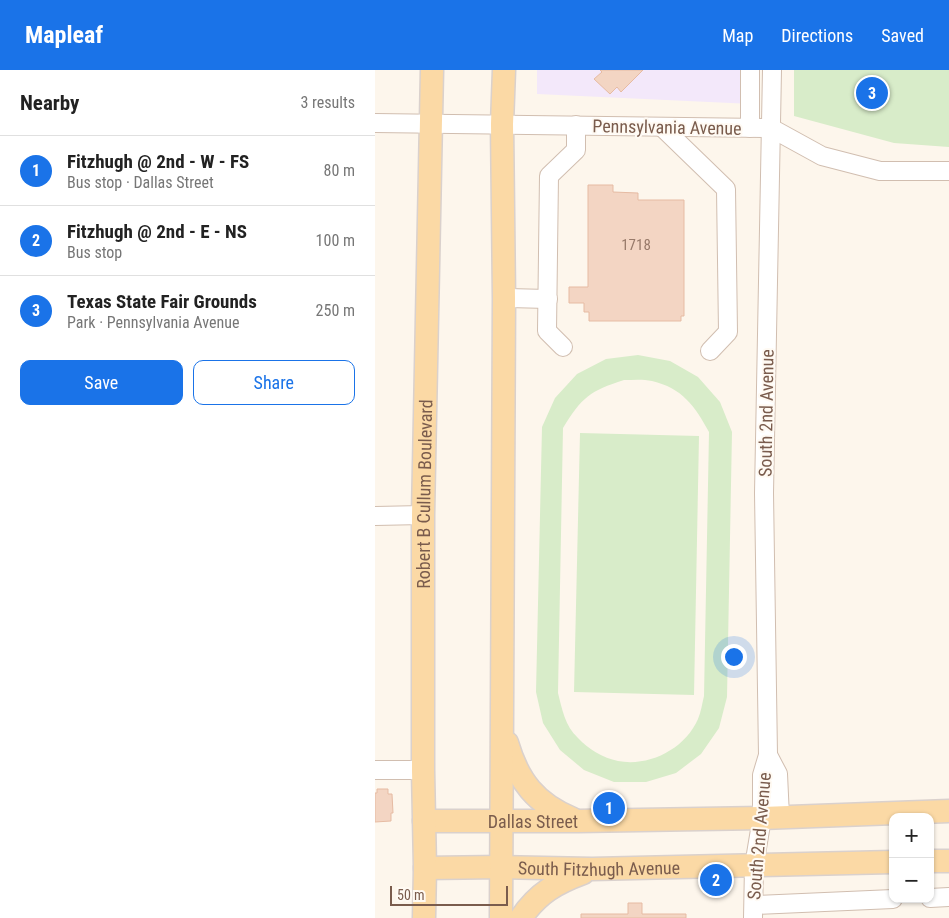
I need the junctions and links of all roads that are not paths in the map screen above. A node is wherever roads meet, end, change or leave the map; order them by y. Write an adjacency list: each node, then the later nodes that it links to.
1 (432, 70): 6 (main road, Robert B Cullum Boulevard)
2 (504, 70): 7 (main road)
3 (750, 70): 10 (street)
4 (772, 70): 11 (street, South 2nd Avenue)
5 (375, 123): 6 (street, Pennsylvania Avenue)
6 (431, 123): 7 (street, Pennsylvania Avenue); 17 (main road, Robert B Cullum Boulevard)
7 (502, 124): 8 (street, Pennsylvania Avenue); 13 (main road)
8 (576, 125): 9 (street, Pennsylvania Avenue); 14 (street)
9 (662, 127): 10 (street, Pennsylvania Avenue); 16 (street)
10 (750, 128): 11 (street, Pennsylvania Avenue)
11 (771, 128): 12 (street, Pennsylvania Avenue); 23 (street, South 2nd Avenue)
12 (949, 171)
13 (505, 298): 14 (street); 19 (main road)
14 (548, 298): 15 (street)
15 (563, 347)
16 (710, 351)
17 (423, 515): 18 (street); 21 (main road, Robert B Cullum Boulevard)
18 (375, 516)
19 (503, 729): 24 (main road); 26 (main road)
20 (375, 770): 21 (street)
21 (423, 770): 25 (main road, Robert B Cullum Boulevard)
22 (949, 811): 23 (main road)
23 (771, 818): 26 (main road, Dallas Street); 31 (street, South 2nd Avenue)
24 (502, 820): 25 (main road, Dallas Street); 26 (main road, Dallas Street); 30 (main road)
25 (424, 821): 32 (main road, Robert B Cullum Boulevard)
26 (578, 821)
27 (934, 861): 28 (main road)
28 (949, 861)
29 (889, 862): 31 (main road, South Fitzhugh Avenue)
30 (502, 866): 32 (main road, South Fitzhugh Avenue); 33 (main road, South Fitzhugh Avenue); 39 (main road)
31 (754, 866): 33 (main road, South Fitzhugh Avenue); 37 (street, South 2nd Avenue)
32 (425, 868): 38 (main road, Robert B Cullum Boulevard)
33 (592, 869): 40 (main road)
34 (949, 897): 35 (street)
35 (934, 898)
36 (889, 899): 37 (street)
37 (753, 911)
38 (424, 918)
39 (501, 918)
40 (521, 918)

